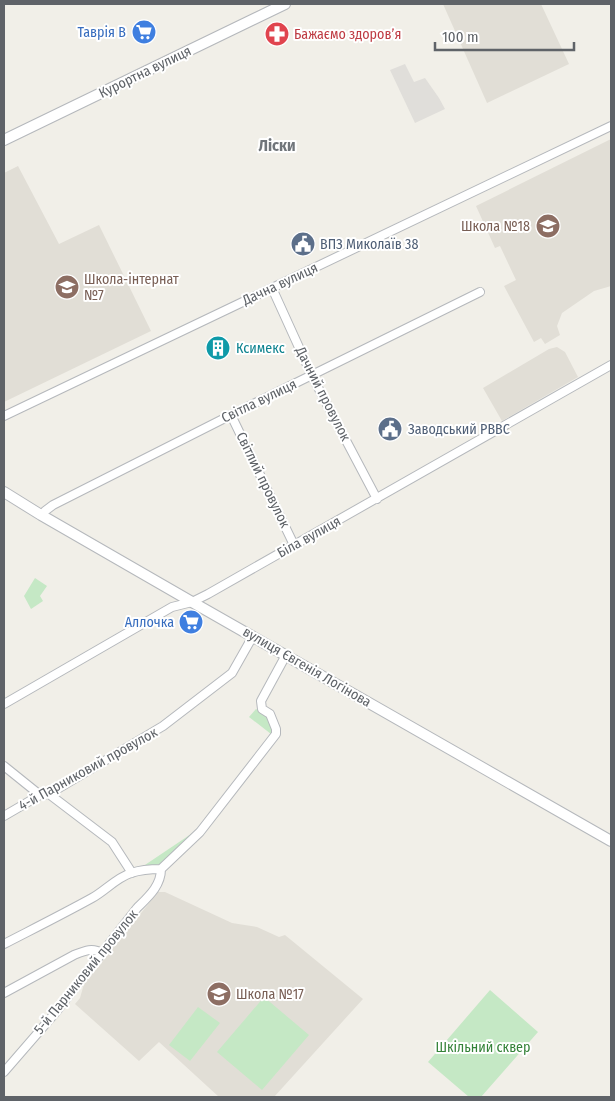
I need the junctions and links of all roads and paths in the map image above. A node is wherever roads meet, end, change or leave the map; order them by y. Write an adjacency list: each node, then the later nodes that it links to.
1 (285, 4): 3 (street, Курортна вулиця)
2 (611, 126): 4 (street, Дачна вулиця)
3 (4, 140)
4 (272, 288): 7 (street, Дачний провулок); 9 (street, Дачна вулиця)
5 (480, 292): 7 (street, Світла вулиця)
6 (611, 365): 11 (street, Біла вулиця)
7 (312, 376): 8 (street, Світла вулиця); 11 (street, Дачний провулок)
8 (231, 415): 12 (street, Світла вулиця); 13 (street, Світлий провулок)
9 (4, 416)
10 (4, 492): 12 (street, вулиця Євгенія Логінова)
11 (377, 499): 13 (street, Біла вулиця)
12 (41, 515): 14 (street, вулиця Євгенія Логінова)
13 (294, 545): 14 (street, Біла вулиця)
14 (192, 602): 15 (street, вулиця Євгенія Логінова); 17 (street, Біла вулиця)
15 (253, 636): 16 (street, вулиця Євгенія Логінова); 19 (street, 4-й Парниковий провулок)
16 (286, 655): 22 (street, вулиця Євгенія Логінова); 23 (street, 5-й Парниковий провулок)
17 (4, 704)
18 (4, 766): 20 (street)
19 (49, 794): 20 (street, 4-й Парниковий провулок); 24 (street)
20 (40, 795): 21 (street, 4-й Парниковий провулок)
21 (4, 816)
22 (611, 841)
23 (161, 870): 24 (street); 26 (street, 5-й Парниковий провулок)
24 (132, 873): 25 (street)
25 (4, 944)
26 (102, 953): 27 (street); 28 (street, 5-й Парниковий провулок)
27 (4, 993)
28 (4, 1072)

